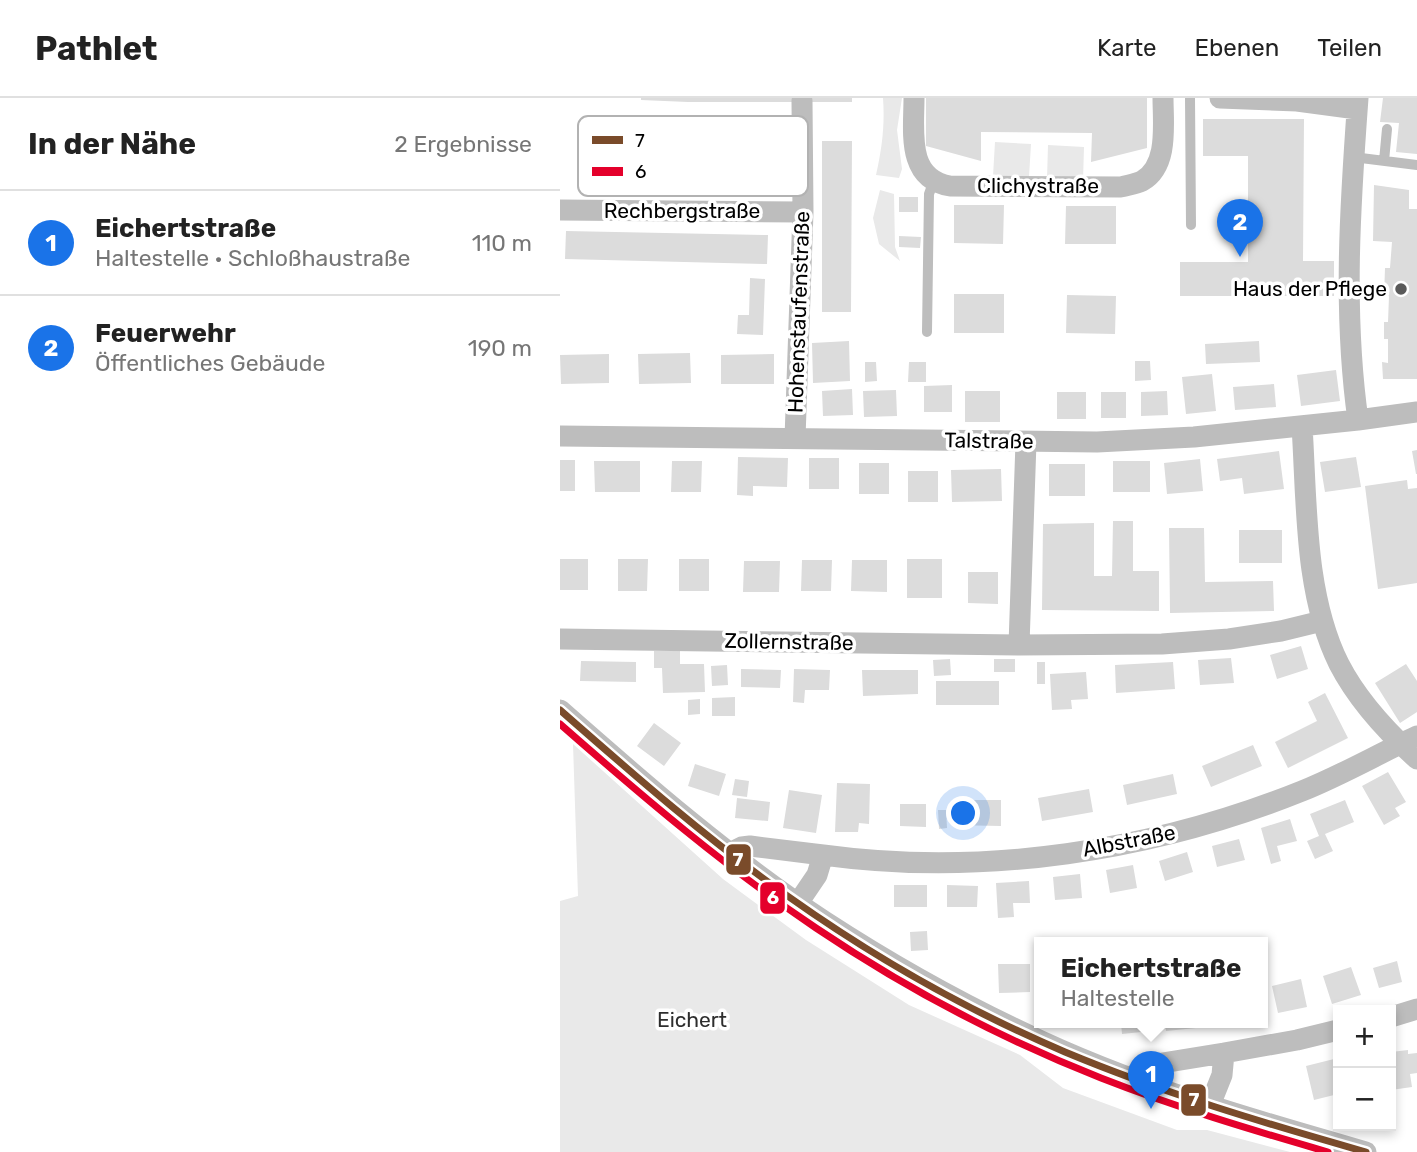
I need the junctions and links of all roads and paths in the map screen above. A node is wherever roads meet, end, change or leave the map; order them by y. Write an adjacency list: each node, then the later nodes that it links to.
1 (914, 98): 13 (street)
2 (1163, 98): 13 (street, Clichystraße)
3 (1190, 98): 17 (lane)
4 (1220, 98): 5 (street)
5 (1278, 99): 7 (street)
6 (802, 101): 8 (street, Hohenstaufenstraße)
7 (1357, 104): 10 (street)
8 (802, 116)
9 (1387, 129): 11 (lane)
10 (1353, 157): 11 (lane); 20 (street)
11 (1384, 161): 12 (lane)
12 (1417, 165)
13 (934, 180): 18 (lane)
14 (803, 196): 16 (street, Hohenstaufenstraße)
15 (560, 210): 16 (street, Rechbergstraße)
16 (803, 212): 23 (street, Hohenstaufenstraße)
17 (1191, 225)
18 (927, 332)
19 (1417, 412): 20 (street, Talstraße)
20 (1358, 420): 21 (street, Talstraße)
21 (1302, 426): 24 (street, Talstraße); 25 (street)
22 (560, 436): 23 (street, Talstraße)
23 (795, 438): 24 (street, Talstraße)
24 (1026, 442): 27 (street)
25 (1322, 621): 27 (street, Zollernstraße); 29 (street)
26 (560, 639): 27 (street, Zollernstraße)
27 (1019, 645)
28 (560, 710): 31 (street)
29 (1409, 740): 30 (street); 32 (street, Albstraße)
30 (1417, 759)
31 (730, 853): 32 (street, Albstraße); 33 (street)
32 (824, 855): 33 (street)
33 (798, 903): 38 (street)
34 (1417, 1009): 35 (street)
35 (1396, 1015)
36 (1333, 1031): 37 (street)
37 (1224, 1053): 38 (street); 39 (street)
38 (1133, 1077): 39 (street)
39 (1210, 1105): 40 (street)
40 (1366, 1152)

